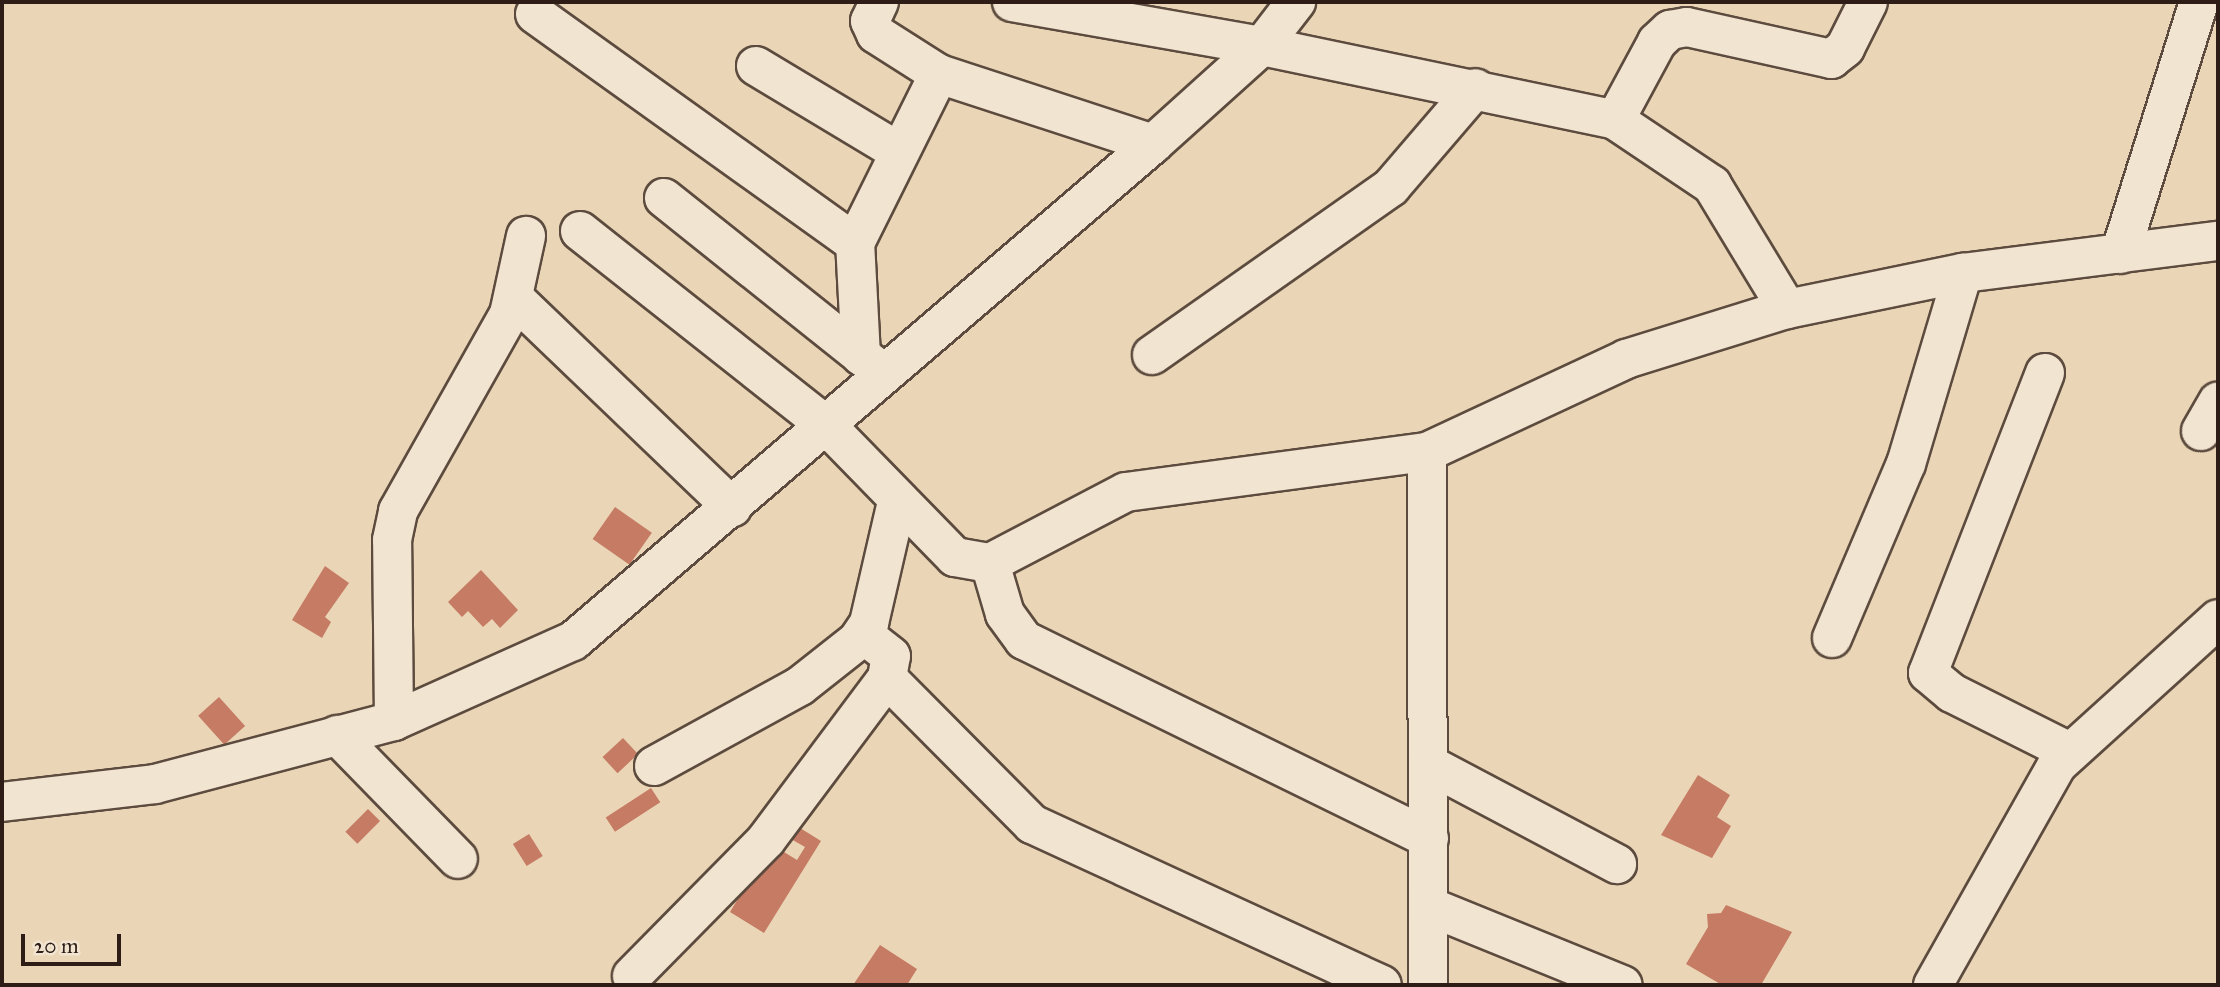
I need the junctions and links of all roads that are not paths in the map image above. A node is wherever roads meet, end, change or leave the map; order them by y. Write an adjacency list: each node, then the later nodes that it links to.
1 (879, 2): 10 (street)
2 (1012, 2): 7 (street)
3 (1296, 2): 8 (street)
4 (1868, 2): 12 (street)
5 (2199, 2): 20 (street)
6 (535, 14): 19 (street)
7 (1175, 15): 8 (street)
8 (1262, 46): 11 (street); 13 (street)
9 (756, 66): 14 (street)
10 (939, 74): 13 (street); 14 (street)
11 (1476, 88): 12 (street); 24 (street)
12 (1615, 120): 23 (street)
13 (1153, 145): 25 (street)
14 (899, 152): 19 (street)
15 (664, 198): 25 (street)
16 (580, 231): 27 (street)
17 (526, 236): 22 (street)
18 (2218, 241): 20 (street)
19 (855, 243): 25 (street)
20 (2120, 254): 21 (street)
21 (1963, 273): 23 (street); 33 (street)
22 (515, 299): 29 (street); 35 (street)
23 (1787, 309): 28 (street)
24 (1152, 355)
25 (873, 366): 27 (street)
26 (2045, 373): 37 (street)
27 (827, 426): 29 (street); 30 (street)
28 (1427, 452): 31 (street); 38 (street)
29 (732, 507): 35 (street)
30 (906, 511): 31 (street); 34 (street)
31 (973, 560): 41 (street)
32 (2218, 619): 37 (street)
33 (1832, 638)
34 (878, 651): 39 (street); 45 (street); 46 (street)
35 (394, 721): 36 (street)
36 (337, 735): 40 (street); 42 (street)
37 (2068, 751): 49 (street)
38 (1428, 764): 41 (street); 43 (street)
39 (654, 766)
40 (2, 802)
41 (1429, 838): 44 (street)
42 (458, 859)
43 (1617, 864)
44 (1428, 906): 47 (street); 48 (street)
45 (632, 976)
46 (1382, 985)
47 (1428, 985)
48 (1623, 985)
49 (1933, 985)

